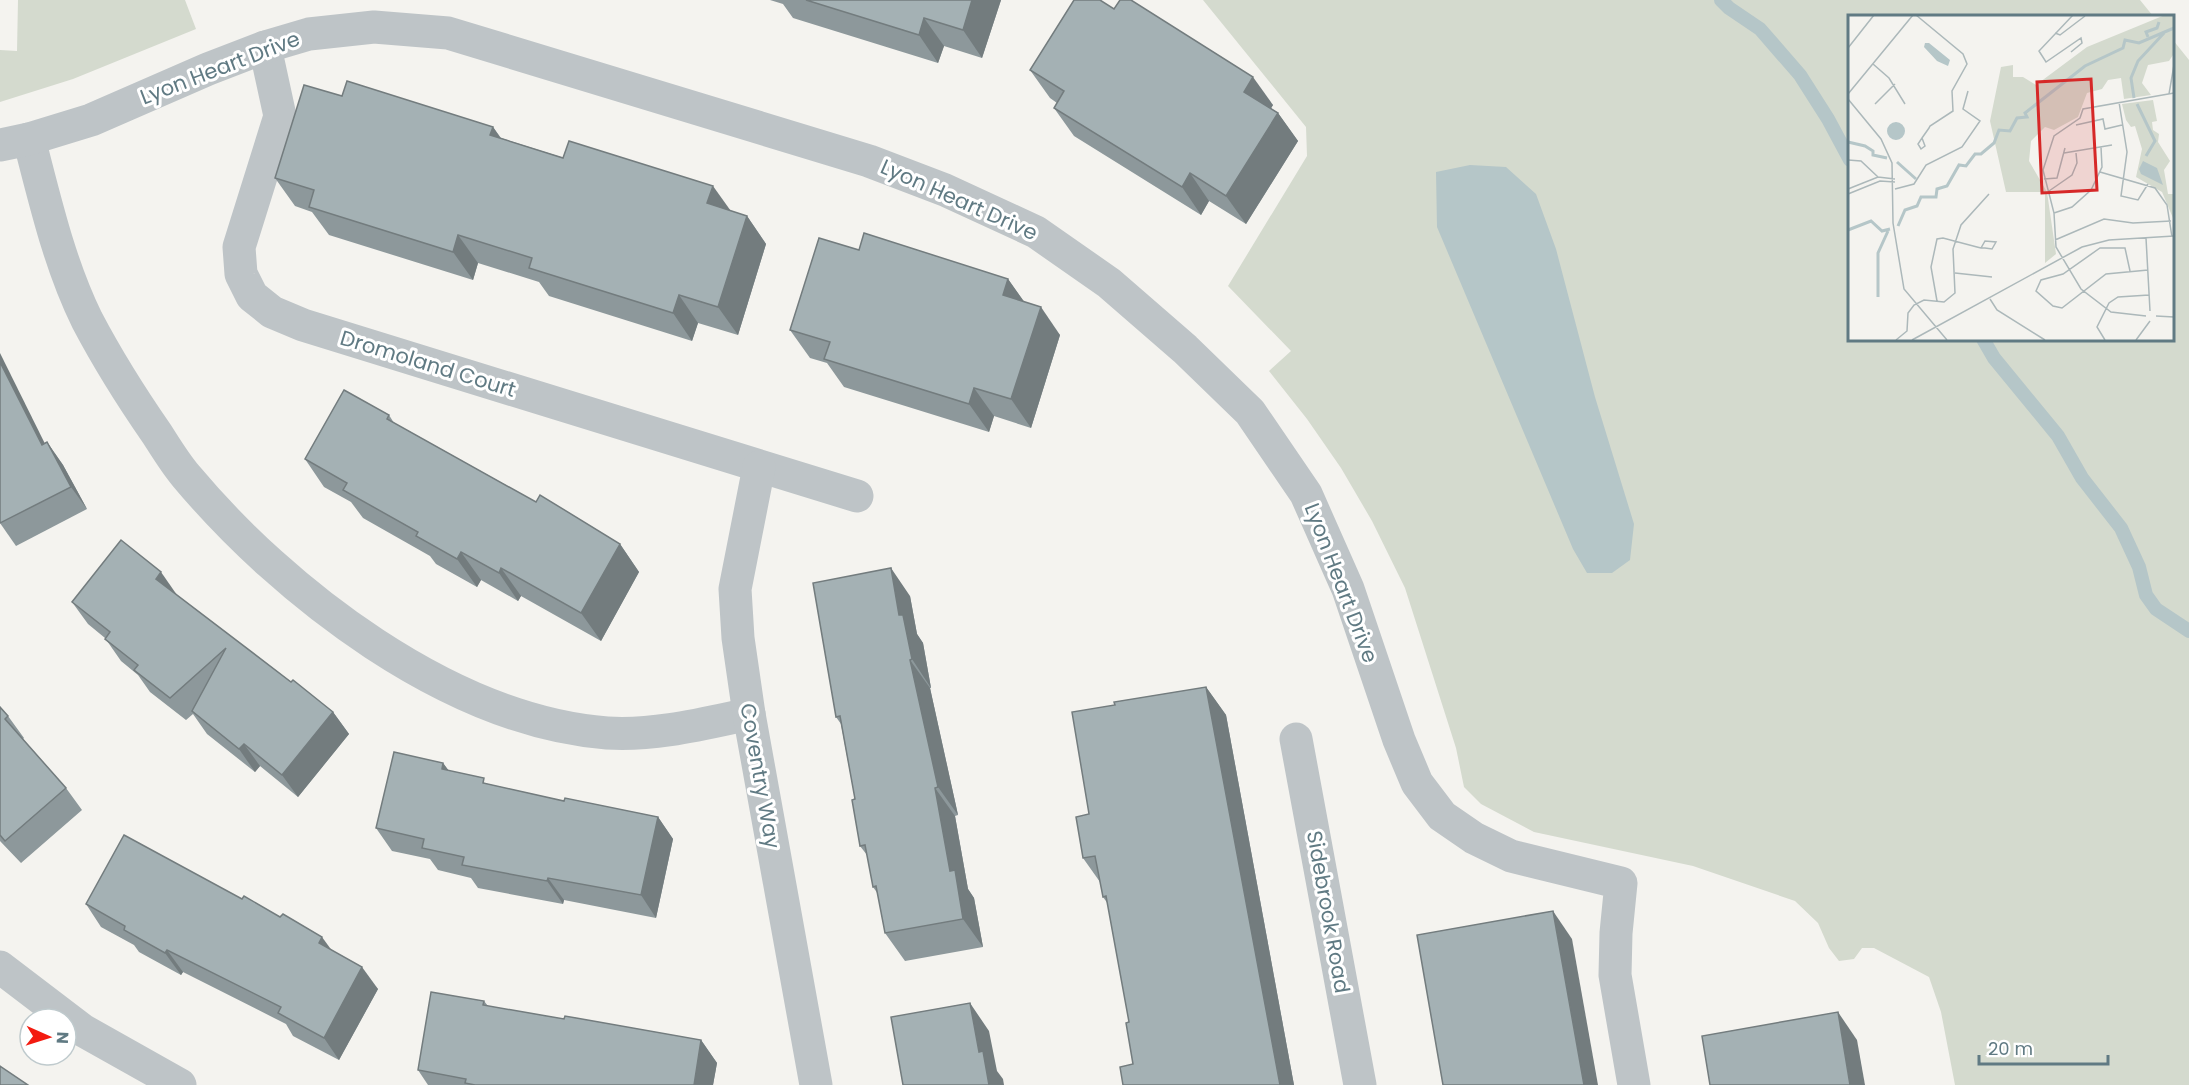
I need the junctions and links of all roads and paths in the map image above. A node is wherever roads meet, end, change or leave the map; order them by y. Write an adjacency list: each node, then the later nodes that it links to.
1 (265, 47): 2 (street, Lyon Heart Drive); 3 (street, Dromoland Court); 11 (street, Lyon Heart Drive)
2 (14, 142): 5 (street)
3 (759, 467): 4 (street, Dromoland Court); 5 (street, Coventry Way)
4 (857, 496)
5 (749, 714): 9 (street, Coventry Way)
6 (1296, 739): 10 (street, Sidebrook Road)
7 (0, 967): 8 (street)
8 (180, 1085)
9 (816, 1085)
10 (1360, 1085)
11 (1634, 1085)

